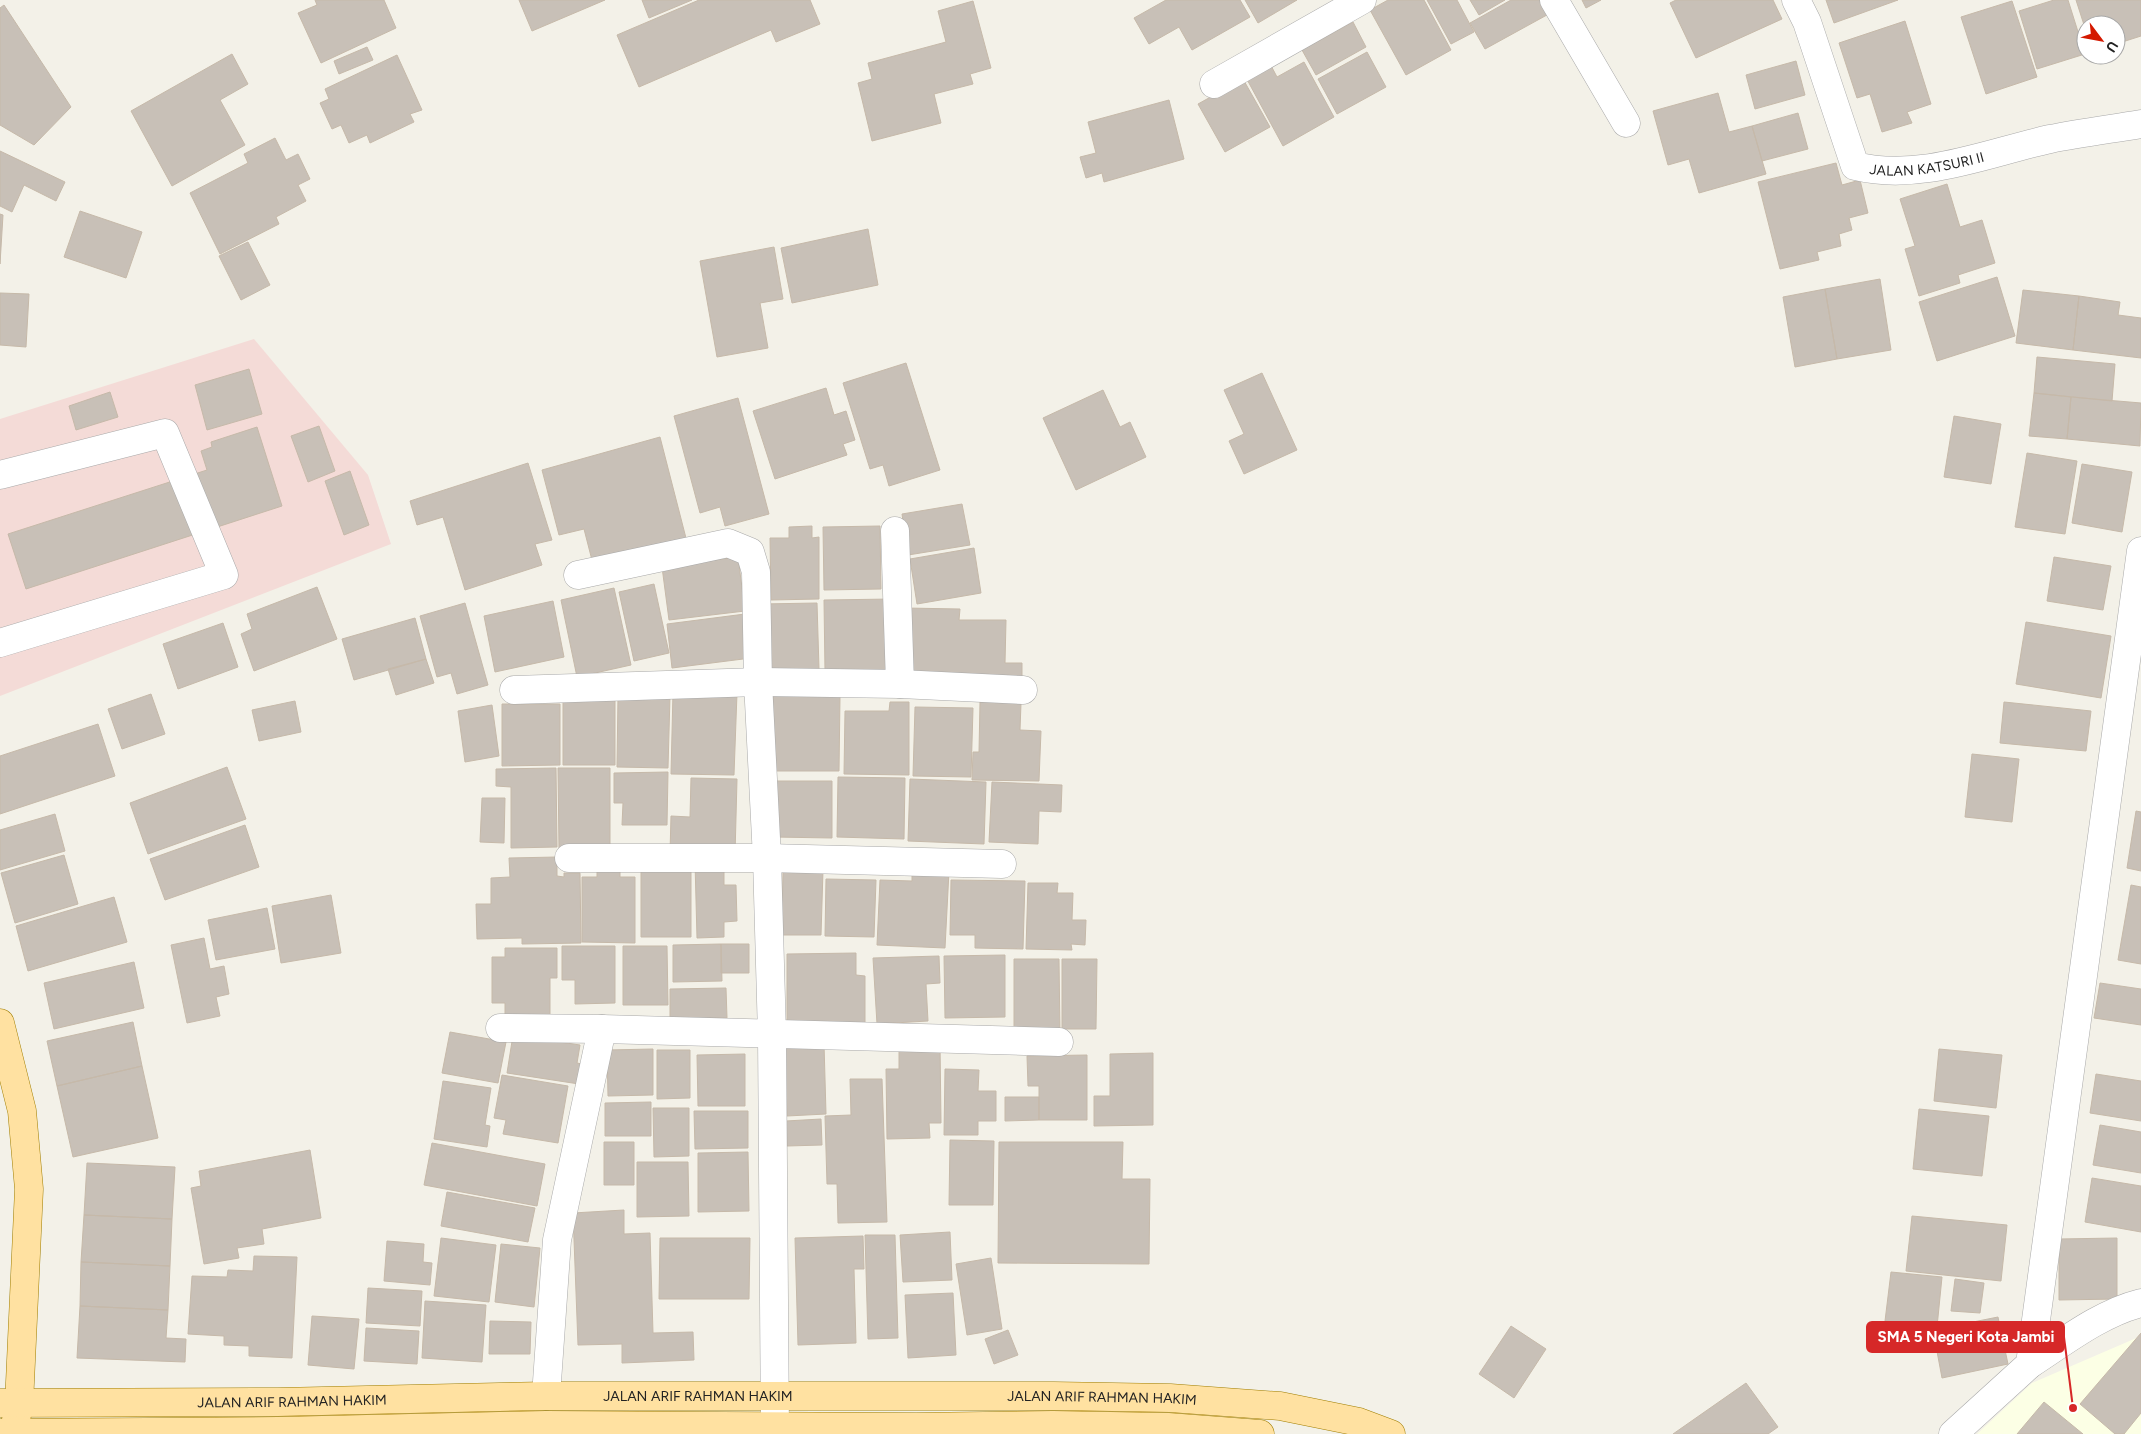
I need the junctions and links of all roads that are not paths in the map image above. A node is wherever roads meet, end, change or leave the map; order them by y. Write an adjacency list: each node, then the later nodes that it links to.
1 (1554, 0): 5 (street)
2 (1796, 0): 6 (street, JALAN KATSURI II)
3 (1356, 2): 4 (street)
4 (1214, 84)
5 (1626, 122)
6 (2141, 124)
7 (0, 475): 11 (street)
8 (895, 531): 13 (street)
9 (2141, 550): 25 (street)
10 (578, 575): 12 (street)
11 (0, 643)
12 (758, 682): 13 (street); 14 (street); 17 (street)
13 (900, 684): 15 (street)
14 (514, 690)
15 (1023, 690)
16 (569, 858): 17 (street)
17 (767, 858): 18 (street); 22 (street)
18 (1002, 864)
19 (0, 1023): 28 (main road)
20 (500, 1028): 21 (street)
21 (602, 1029): 22 (street); 26 (street)
22 (772, 1036): 23 (street); 27 (street)
23 (1059, 1042)
24 (2141, 1303): 25 (street)
25 (2030, 1364): 35 (street)
26 (546, 1396): 27 (main road, JALAN ARIF RAHMAN HAKIM); 28 (main road, JALAN ARIF RAHMAN HAKIM)
27 (774, 1396): 29 (street); 34 (main road, JALAN ARIF RAHMAN HAKIM)
28 (10, 1403): 32 (main road)
29 (775, 1430): 30 (main road, JALAN ARIF RAHMAN HAKIM); 32 (main road, JALAN ARIF RAHMAN HAKIM)
30 (1169, 1431): 33 (main road, JALAN ARIF RAHMAN HAKIM)
31 (0, 1432): 32 (main road, JALAN ARIF RAHMAN HAKIM)
32 (14, 1434)
33 (1260, 1434)
34 (1391, 1434)
35 (1953, 1434)

